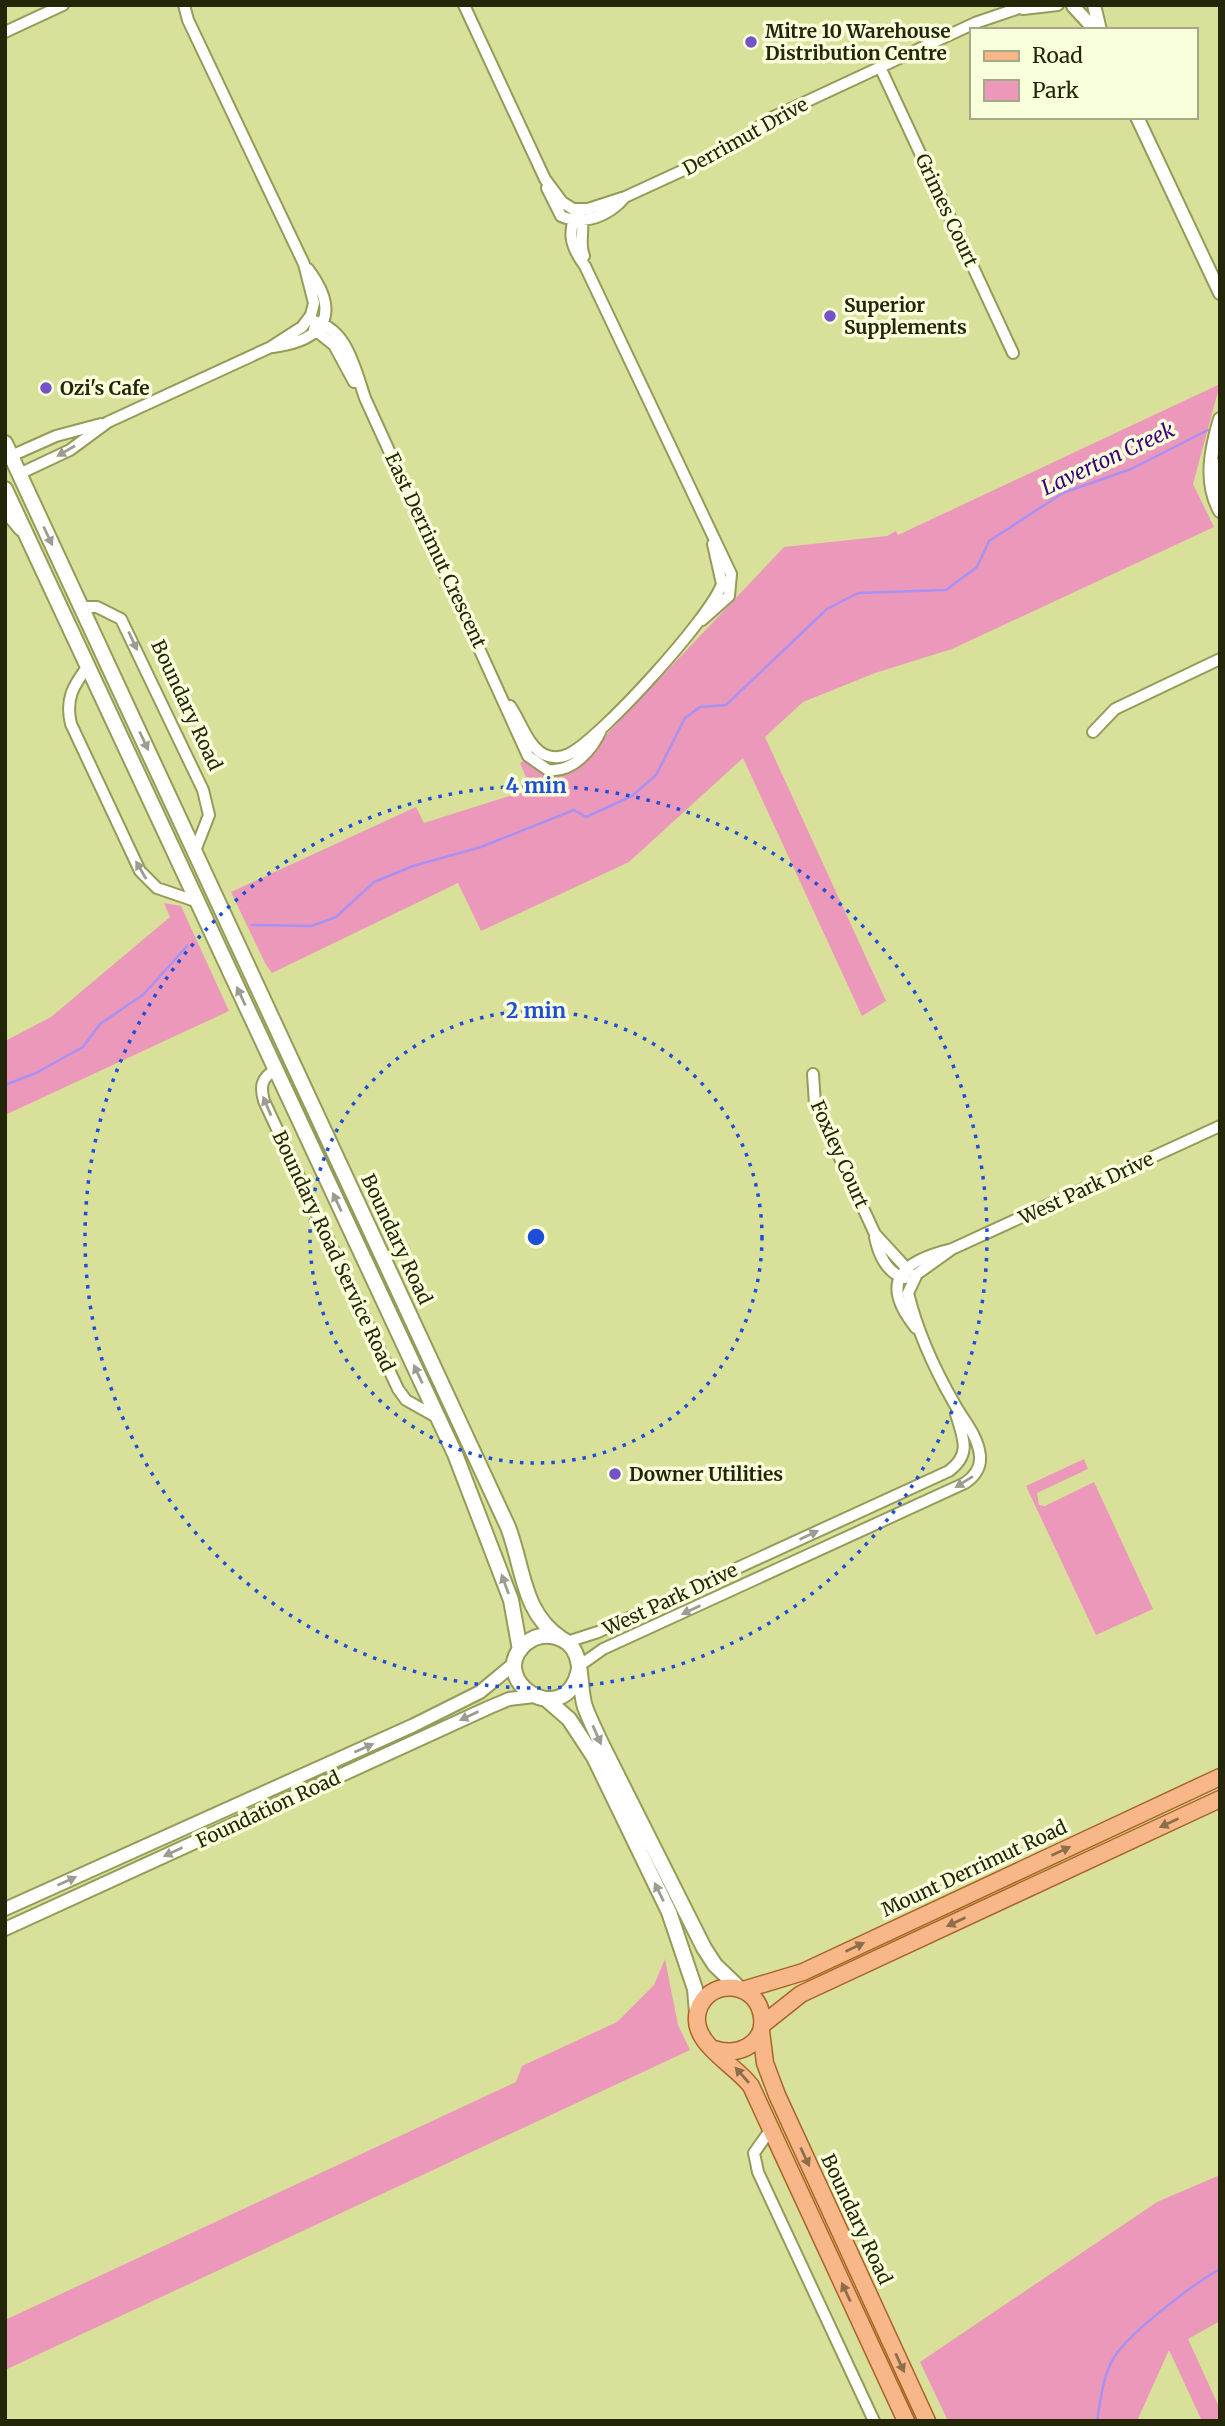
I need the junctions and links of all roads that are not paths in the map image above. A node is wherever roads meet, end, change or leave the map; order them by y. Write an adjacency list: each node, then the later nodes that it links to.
1 (63, 5): 13 (street)
2 (178, 5): 10 (street)
3 (184, 5): 10 (street)
4 (464, 5): 16 (street)
5 (1058, 5): 9 (street, Derrimut Drive)
6 (1072, 5): 7 (street); 11 (street)
7 (1080, 5)
8 (1094, 5): 12 (street)
9 (1024, 7): 14 (street, Derrimut Drive)
10 (188, 20): 17 (street)
11 (1093, 28)
12 (1100, 28)
13 (5, 32)
14 (880, 67): 16 (street, Derrimut Drive); 22 (street, Grimes Court)
15 (1139, 119): 18 (street)
16 (578, 217): 20 (street, East Derrimut Crescent)
17 (304, 264): 19 (street); 20 (street)
18 (1220, 293)
19 (309, 320): 20 (street); 21 (street)
20 (320, 327): 21 (street)
21 (271, 348): 24 (street)
22 (1013, 353)
23 (1220, 419): 31 (street)
24 (108, 422): 25 (street); 27 (street, one-way to 27)
25 (7, 453): 27 (main road, Boundary Road)
26 (1220, 465): 29 (street)
27 (19, 474): 28 (main road); 34 (main road, Boundary Road, one-way to 34)
28 (5, 481)
29 (1220, 484)
30 (5, 489): 33 (main road, Boundary Road)
31 (1220, 511)
32 (5, 512): 33 (street)
33 (30, 543): 35 (main road, Boundary Road)
34 (82, 607): 35 (main road); 39 (main road, Boundary Road, one-way to 39); 39 (street, Boundary Road, one-way to 39)
35 (74, 636): 37 (main road, Boundary Road)
36 (1220, 659): 38 (street)
37 (88, 666): 40 (main road, Boundary Road); 40 (street, one-way to 37)
38 (1093, 733)
39 (195, 851): 41 (main road, Boundary Road)
40 (198, 902): 42 (main road, Boundary Road, one-way to 40)
41 (293, 1061): 42 (main road); 56 (main road, Boundary Road)
42 (275, 1070): 50 (main road, Boundary Road, one-way to 42); 50 (street, Boundary Road Service Road, one-way to 42)
43 (813, 1073): 46 (street, Foxley Court)
44 (1220, 1126): 45 (street, West Park Drive)
45 (952, 1249): 46 (street, West Park Drive); 47 (street, West Park Drive)
46 (902, 1272): 47 (street, Foxley Court); 48 (street)
47 (913, 1279): 48 (street)
48 (921, 1332): 49 (street)
49 (954, 1403): 51 (street); 52 (street)
50 (438, 1418): 57 (main road, Boundary Road, one-way to 50)
51 (964, 1454): 52 (street); 53 (street, West Park Drive, one-way to 51)
52 (980, 1464): 54 (street, West Park Drive, one-way to 54)
53 (771, 1552): 54 (street); 55 (street); 56 (street, West Park Drive)
54 (785, 1566): 55 (street, West Park Drive)
55 (772, 1572): 58 (street, West Park Drive, one-way to 58)
56 (565, 1641): 57 (main road); 58 (main road)
57 (518, 1656): 59 (main road); 60 (street, Foundation Road)
58 (579, 1668): 59 (main road); 66 (main road, one-way to 66)
59 (540, 1698): 61 (street, Foundation Road, one-way to 61); 67 (main road, one-way to 59)
60 (414, 1725): 61 (street); 64 (street, Foundation Road, one-way to 60)
61 (422, 1739): 65 (street, Foundation Road, one-way to 65)
62 (1220, 1776): 66 (main road, Mount Derrimut Road, one-way to 62)
63 (1220, 1799): 68 (main road, one-way to 68)
64 (5, 1909)
65 (5, 1929)
66 (741, 1989): 67 (main road); 68 (main road)
67 (697, 2013): 69 (main road)
68 (762, 2028): 69 (main road); 73 (main road, Boundary Road, one-way to 73)
69 (714, 2049): 70 (main road, Boundary Road, one-way to 69)
70 (771, 2129): 71 (street); 72 (main road, Boundary Road, one-way to 70)
71 (874, 2421)
72 (906, 2421)
73 (927, 2421)

